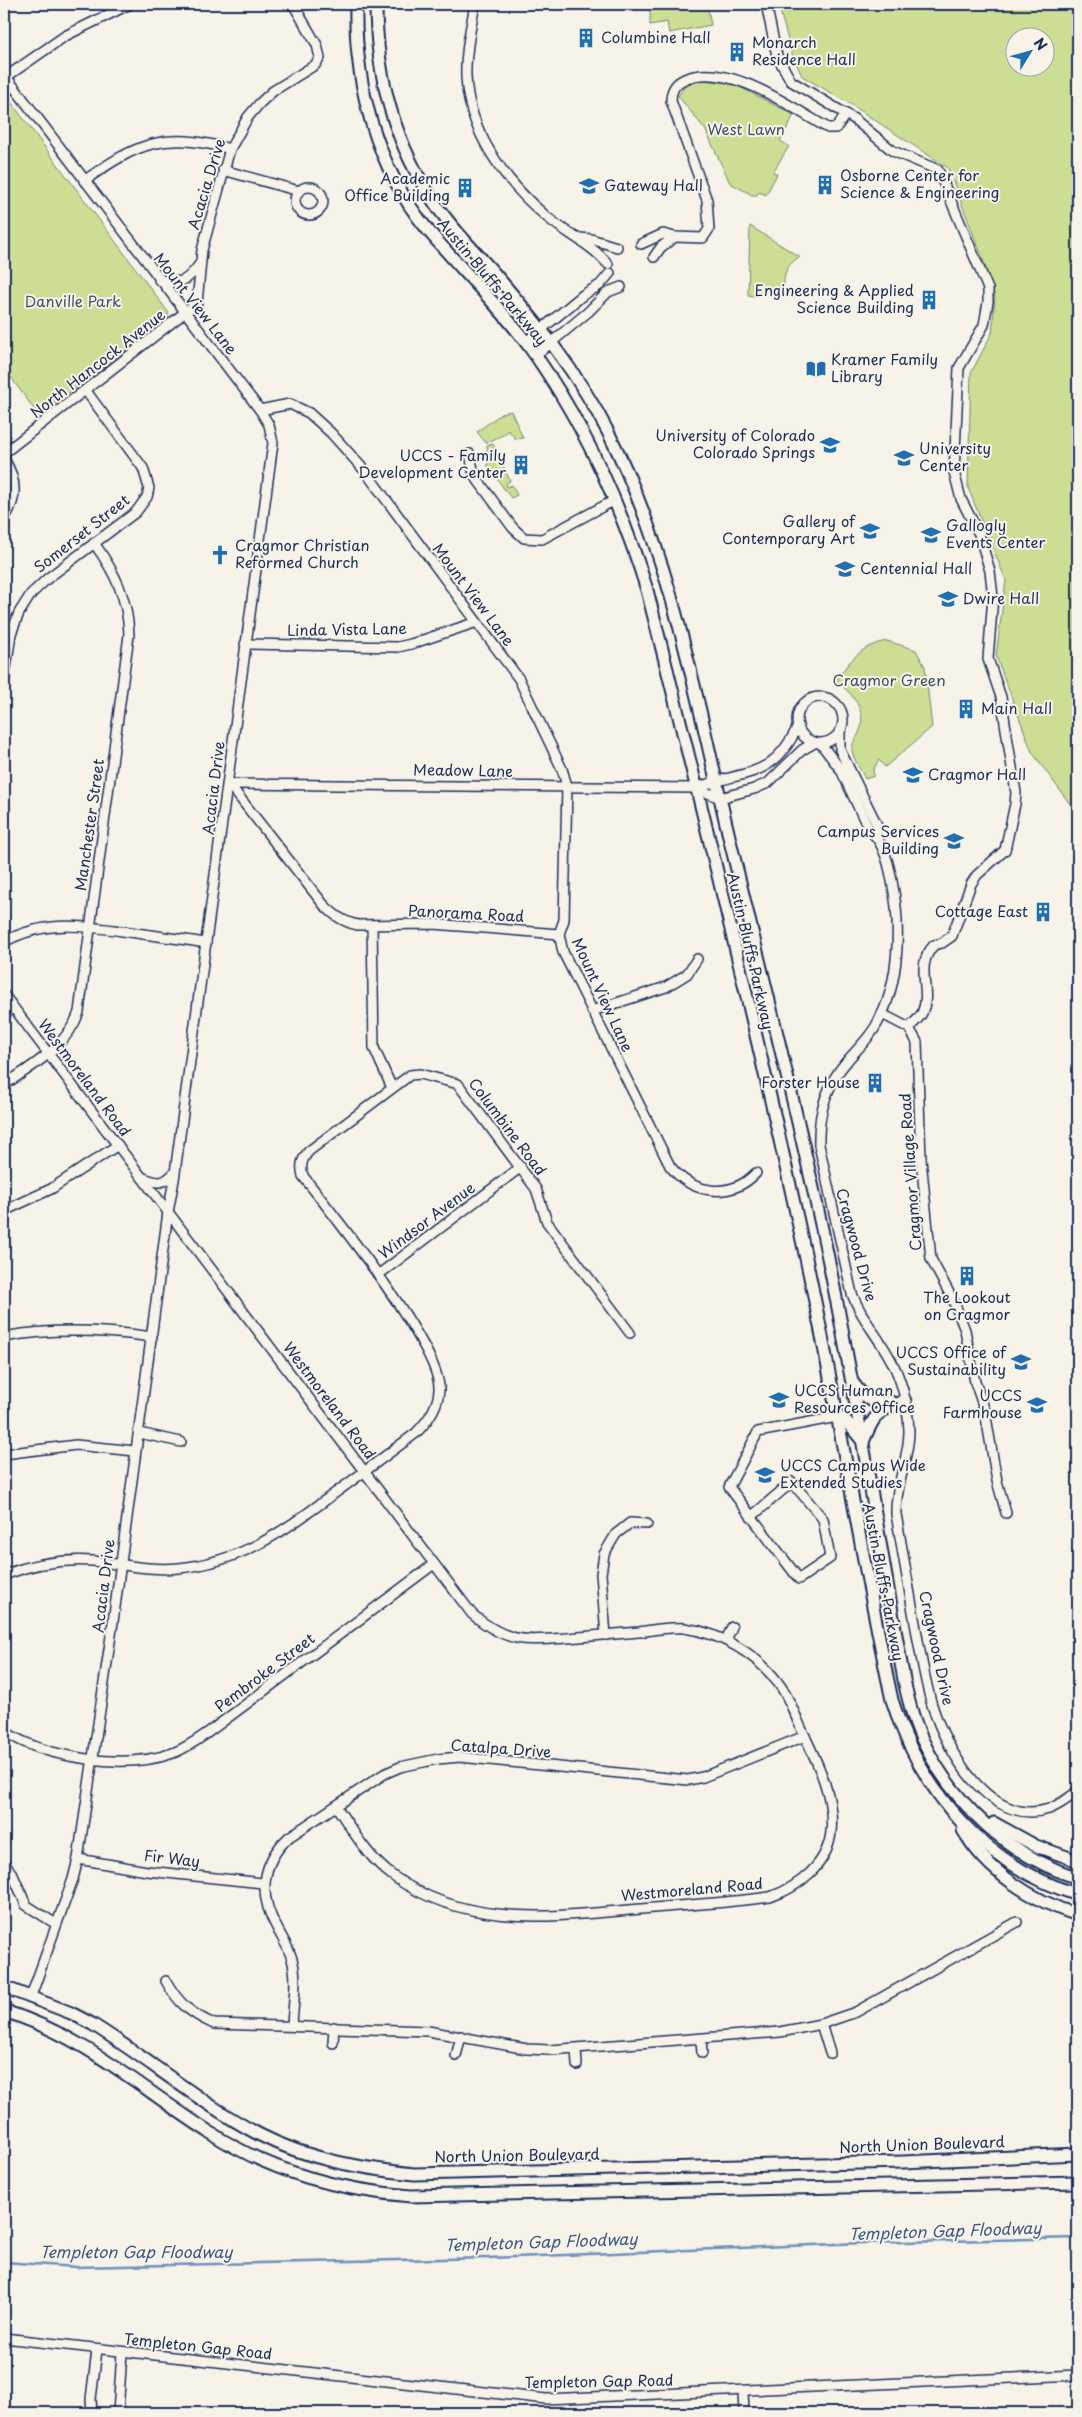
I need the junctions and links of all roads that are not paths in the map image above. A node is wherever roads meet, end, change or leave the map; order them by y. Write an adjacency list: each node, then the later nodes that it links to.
1 (130, 4): 7 (street)
2 (293, 4): 9 (street, Acacia Drive)
3 (356, 4): 23 (main road, Austin Bluffs Parkway)
4 (376, 4): 22 (main road, Austin Bluffs Parkway)
5 (475, 4): 14 (street)
6 (766, 4): 8 (street)
7 (5, 76): 11 (street, Mount View Lane)
8 (846, 114): 13 (street); 57 (street)
9 (230, 149): 10 (street, Acacia Drive); 11 (street)
10 (223, 170): 12 (street); 18 (street, Acacia Drive)
11 (84, 181): 19 (street, Mount View Lane)
12 (299, 191)
13 (675, 237): 15 (street); 17 (street)
14 (580, 238): 16 (street); 22 (street)
15 (641, 244)
16 (616, 247)
17 (654, 257)
18 (199, 265): 19 (street); 21 (street, Acacia Drive)
19 (159, 280): 21 (street, Mount View Lane)
20 (622, 287): 24 (street)
21 (185, 314): 26 (street, North Hancock Avenue); 27 (street, Mount View Lane)
22 (542, 329): 23 (street); 24 (main road, Austin Bluffs Parkway)
23 (526, 342): 25 (main road, Austin Bluffs Parkway)
24 (552, 342): 25 (street); 40 (main road, Austin Bluffs Parkway)
25 (536, 356): 31 (main road, Austin Bluffs Parkway)
26 (86, 391): 28 (street, North Hancock Avenue); 33 (street, Somerset Street)
27 (260, 410): 34 (street, Mount View Lane); 35 (street, Acacia Drive)
28 (4, 453)
29 (470, 454): 31 (street)
30 (4, 460): 32 (street)
31 (615, 500): 43 (main road, Austin Bluffs Parkway)
32 (4, 519)
33 (94, 543): 36 (street, Somerset Street); 47 (street, Manchester Street)
34 (477, 622): 35 (street, Linda Vista Lane); 42 (street, Mount View Lane)
35 (245, 644): 41 (street, Acacia Drive)
36 (4, 682)
37 (798, 726): 38 (street); 39 (street); 40 (street, Meadow Lane)
38 (840, 734): 39 (street); 45 (street, Cragwood Drive)
39 (818, 743): 44 (street); 45 (street, Cragwood Drive)
40 (716, 780): 43 (street, Meadow Lane); 44 (main road, Austin Bluffs Parkway)
41 (229, 784): 42 (street, Meadow Lane); 46 (street); 50 (street, Acacia Drive)
42 (566, 786): 43 (street, Meadow Lane); 48 (street, Mount View Lane)
43 (696, 788): 44 (street, Meadow Lane); 74 (main road, Austin Bluffs Parkway)
44 (720, 798): 72 (main road, Austin Bluffs Parkway)
45 (876, 835): 56 (street, Cragwood Drive)
46 (372, 925): 48 (street, Panorama Road); 60 (street)
47 (91, 926): 49 (street); 50 (street); 58 (street, Manchester Street)
48 (559, 934): 54 (street, Mount View Lane)
49 (4, 942)
50 (206, 943): 63 (street, Acacia Drive)
51 (697, 959): 54 (street)
52 (4, 995): 53 (street, Westmoreland Road)
53 (14, 1008): 55 (street); 58 (street, Westmoreland Road)
54 (592, 1011): 64 (street, Mount View Lane)
55 (4, 1014)
56 (882, 1014): 57 (street); 73 (street, Cragwood Drive)
57 (909, 1028): 81 (street, Cragmor Village Road)
58 (47, 1054): 59 (street, Manchester Street); 61 (street, Westmoreland Road)
59 (4, 1085)
60 (392, 1088): 62 (street, Columbine Road); 68 (street, Columbine Road)
61 (118, 1145): 65 (street, Westmoreland Road); 66 (street)
62 (521, 1167): 68 (street, Windsor Avenue); 69 (street, Columbine Road)
63 (175, 1171): 65 (street); 67 (street, Acacia Drive)
64 (756, 1173)
65 (143, 1178): 67 (street, Westmoreland Road)
66 (4, 1211)
67 (168, 1212): 71 (street, Acacia Drive); 80 (street, Westmoreland Road)
68 (378, 1275): 80 (street, Windsor Avenue)
69 (630, 1333)
70 (4, 1337): 71 (street)
71 (152, 1337): 75 (street, Acacia Drive)
72 (852, 1382): 73 (main road); 77 (main road, Austin Bluffs Parkway)
73 (905, 1401): 77 (main road); 93 (street, Cragwood Drive)
74 (837, 1417): 77 (main road); 82 (street); 95 (main road, Austin Bluffs Parkway)
75 (139, 1433): 76 (street); 78 (street, Acacia Drive)
76 (181, 1442)
77 (863, 1442): 96 (main road, Austin Bluffs Parkway)
78 (136, 1451): 79 (street); 85 (street, Acacia Drive)
79 (4, 1454)
80 (365, 1471): 84 (street, Westmoreland Road); 85 (street, Windsor Avenue)
81 (1006, 1513)
82 (750, 1517): 82 (street)
83 (647, 1524): 88 (street)
84 (434, 1564): 88 (street, Westmoreland Road); 92 (street, Pembroke Street)
85 (120, 1565): 86 (street, Windsor Avenue); 92 (street, Acacia Drive)
86 (4, 1575)
87 (732, 1627): 89 (street)
88 (606, 1635): 89 (street, Westmoreland Road)
89 (726, 1640): 91 (street, Westmoreland Road)
90 (4, 1731): 92 (street, Pembroke Street)
91 (805, 1736): 94 (street, Catalpa Drive); 94 (street, Westmoreland Road)
92 (94, 1759): 97 (street, Acacia Drive)
93 (1078, 1791)
94 (336, 1806): 101 (street, Catalpa Drive)
95 (956, 1817): 102 (main road, Austin Bluffs Parkway); 103 (main road)
96 (978, 1817): 98 (main road); 100 (main road, Austin Bluffs Parkway)
97 (78, 1859): 101 (street, Fir Way); 105 (street, Acacia Drive)
98 (1078, 1861)
99 (4, 1863): 105 (street)
100 (1078, 1878)
101 (264, 1883): 111 (street, Catalpa Drive)
102 (1078, 1895)
103 (1078, 1915)
104 (1017, 1922): 110 (street)
105 (56, 1924): 108 (street, Acacia Drive)
106 (166, 1982): 111 (street)
107 (4, 1987): 108 (main road, North Union Boulevard)
108 (31, 1996): 121 (main road, North Union Boulevard)
109 (4, 2011): 122 (main road)
110 (821, 2024): 114 (street); 118 (street)
111 (292, 2025): 112 (street)
112 (334, 2027): 113 (street); 115 (street)
113 (461, 2036): 116 (street); 119 (street)
114 (701, 2039): 116 (street); 117 (street)
115 (333, 2043)
116 (576, 2049): 120 (street)
117 (702, 2053)
118 (830, 2053)
119 (456, 2056)
120 (577, 2065)
121 (1078, 2154)
122 (1078, 2182)
123 (4, 2338): 124 (street, Templeton Gap Road)
124 (97, 2350): 125 (street, Templeton Gap Road); 128 (street)
125 (122, 2352): 127 (street, Templeton Gap Road); 129 (street)
126 (1078, 2374): 127 (street, Templeton Gap Road)
127 (743, 2391): 130 (street)
128 (92, 2413)
129 (118, 2413)
130 (744, 2413)

